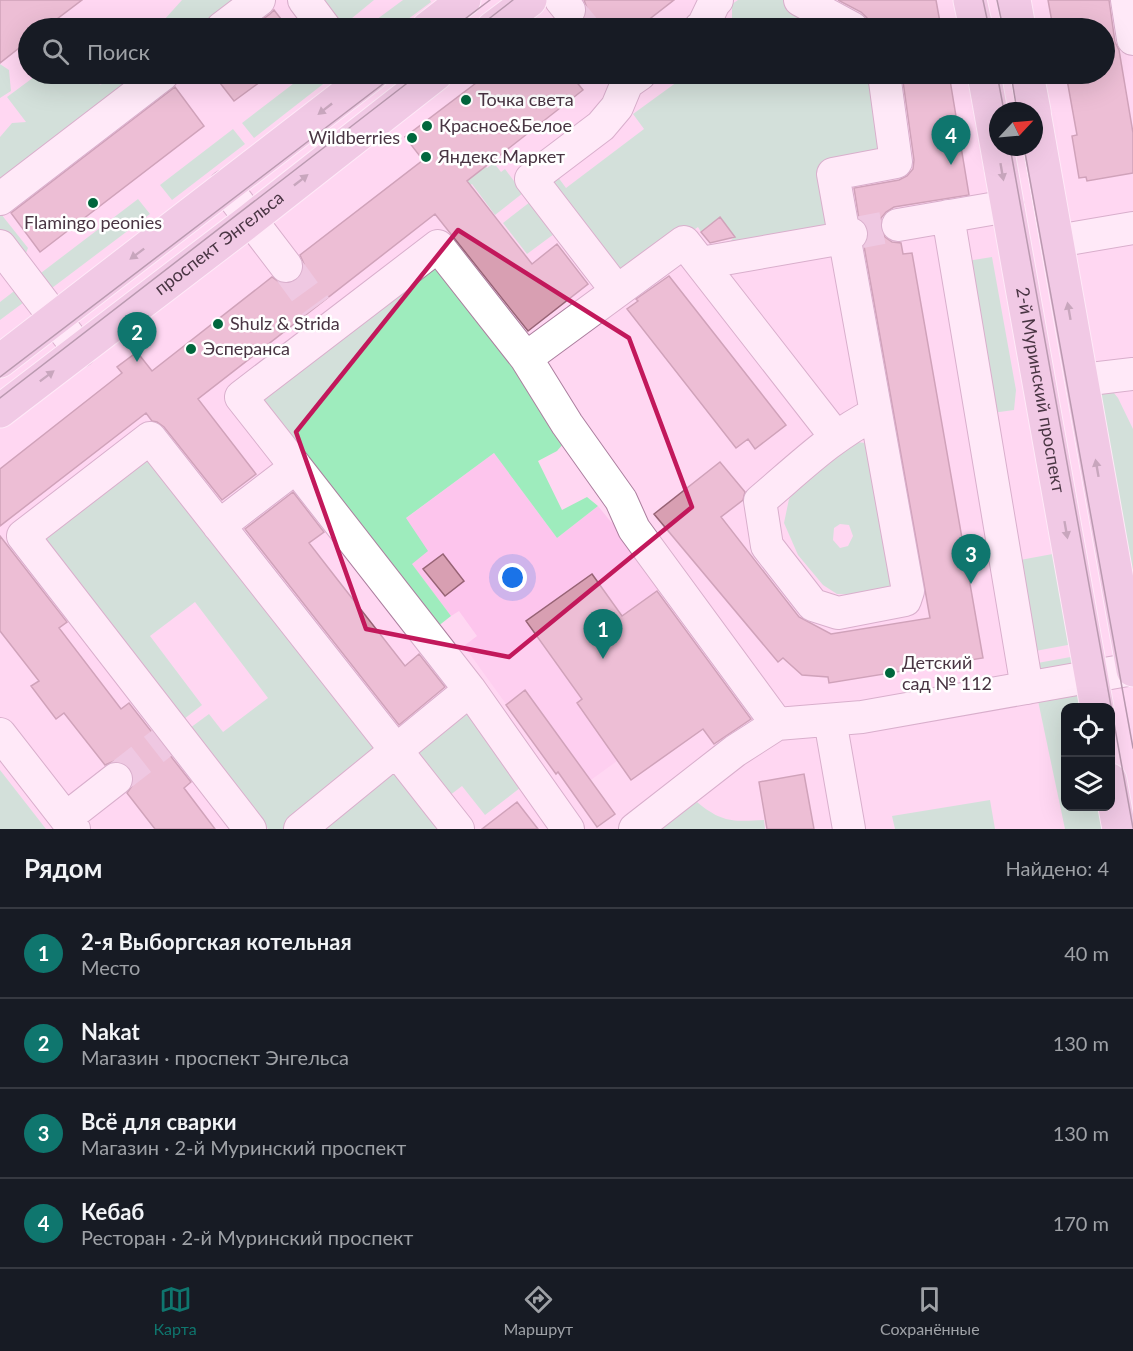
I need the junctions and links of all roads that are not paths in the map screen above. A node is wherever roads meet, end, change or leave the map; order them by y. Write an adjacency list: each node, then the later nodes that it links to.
1 (259, 0): 10 (street)
2 (304, 0): 11 (street)
3 (465, 0): 12 (main road)
4 (530, 0): 13 (main road)
5 (717, 0): 14 (street)
6 (800, 0): 15 (street)
7 (970, 0): 16 (main road)
8 (1014, 0): 17 (main road)
9 (1127, 0): 18 (street)
10 (235, 18)
11 (318, 18)
12 (441, 18)
13 (507, 18)
14 (707, 18)
15 (833, 18)
16 (974, 18)
17 (1017, 18)
18 (1133, 39)
19 (151, 84): 31 (street)
20 (354, 84): 30 (main road, one-way to 30)
21 (369, 84): 28 (street)
22 (423, 84): 28 (main road, проспект Энгельса)
23 (626, 84): 42 (street)
24 (885, 84): 37 (street)
25 (986, 84): 32 (main road, 2-й Муринский проспект, one-way to 32)
26 (1029, 84): 27 (main road)
27 (1032, 102)
28 (387, 113): 34 (main road, проспект Энгельса, one-way to 28)
29 (1042, 156): 38 (main road)
30 (225, 186): 34 (street); 43 (main road, one-way to 43)
31 (0, 199)
32 (1008, 206): 33 (street); 58 (main road, 2-й Муринский проспект, one-way to 58)
33 (948, 216): 35 (street); 56 (street)
34 (250, 220): 41 (street); 44 (main road, проспект Энгельса)
35 (897, 225)
36 (1133, 228): 38 (street)
37 (847, 235): 40 (street); 50 (street)
38 (1057, 241): 48 (main road, one-way to 38)
39 (0, 246): 43 (street)
40 (701, 263): 42 (street); 51 (street)
41 (286, 266)
42 (617, 291): 45 (street)
43 (54, 318): 44 (street); 46 (main road)
44 (80, 351): 49 (main road, проспект Энгельса, one-way to 44)
45 (526, 358): 52 (street); 60 (street)
46 (0, 361)
47 (1133, 374): 48 (street)
48 (1082, 380): 54 (main road, one-way to 48)
49 (0, 411)
50 (875, 414): 51 (street); 51 (street)
51 (836, 437)
52 (296, 467): 53 (street); 57 (street)
53 (219, 526): 62 (street); 66 (street)
54 (1127, 599): 55 (main road)
55 (1133, 670): 58 (street)
56 (1027, 688): 58 (street); 59 (street)
57 (470, 690): 62 (street); 69 (street)
58 (1095, 692)
59 (830, 720): 60 (street); 71 (street)
60 (777, 724): 70 (street)
61 (0, 734): 65 (street)
62 (396, 750): 67 (street); 68 (street)
63 (116, 779): 65 (street)
64 (1115, 807): 72 (main road)
65 (70, 824)
66 (250, 829)
67 (300, 829)
68 (458, 829)
69 (568, 829)
70 (635, 829)
71 (849, 829)
72 (1119, 829)

